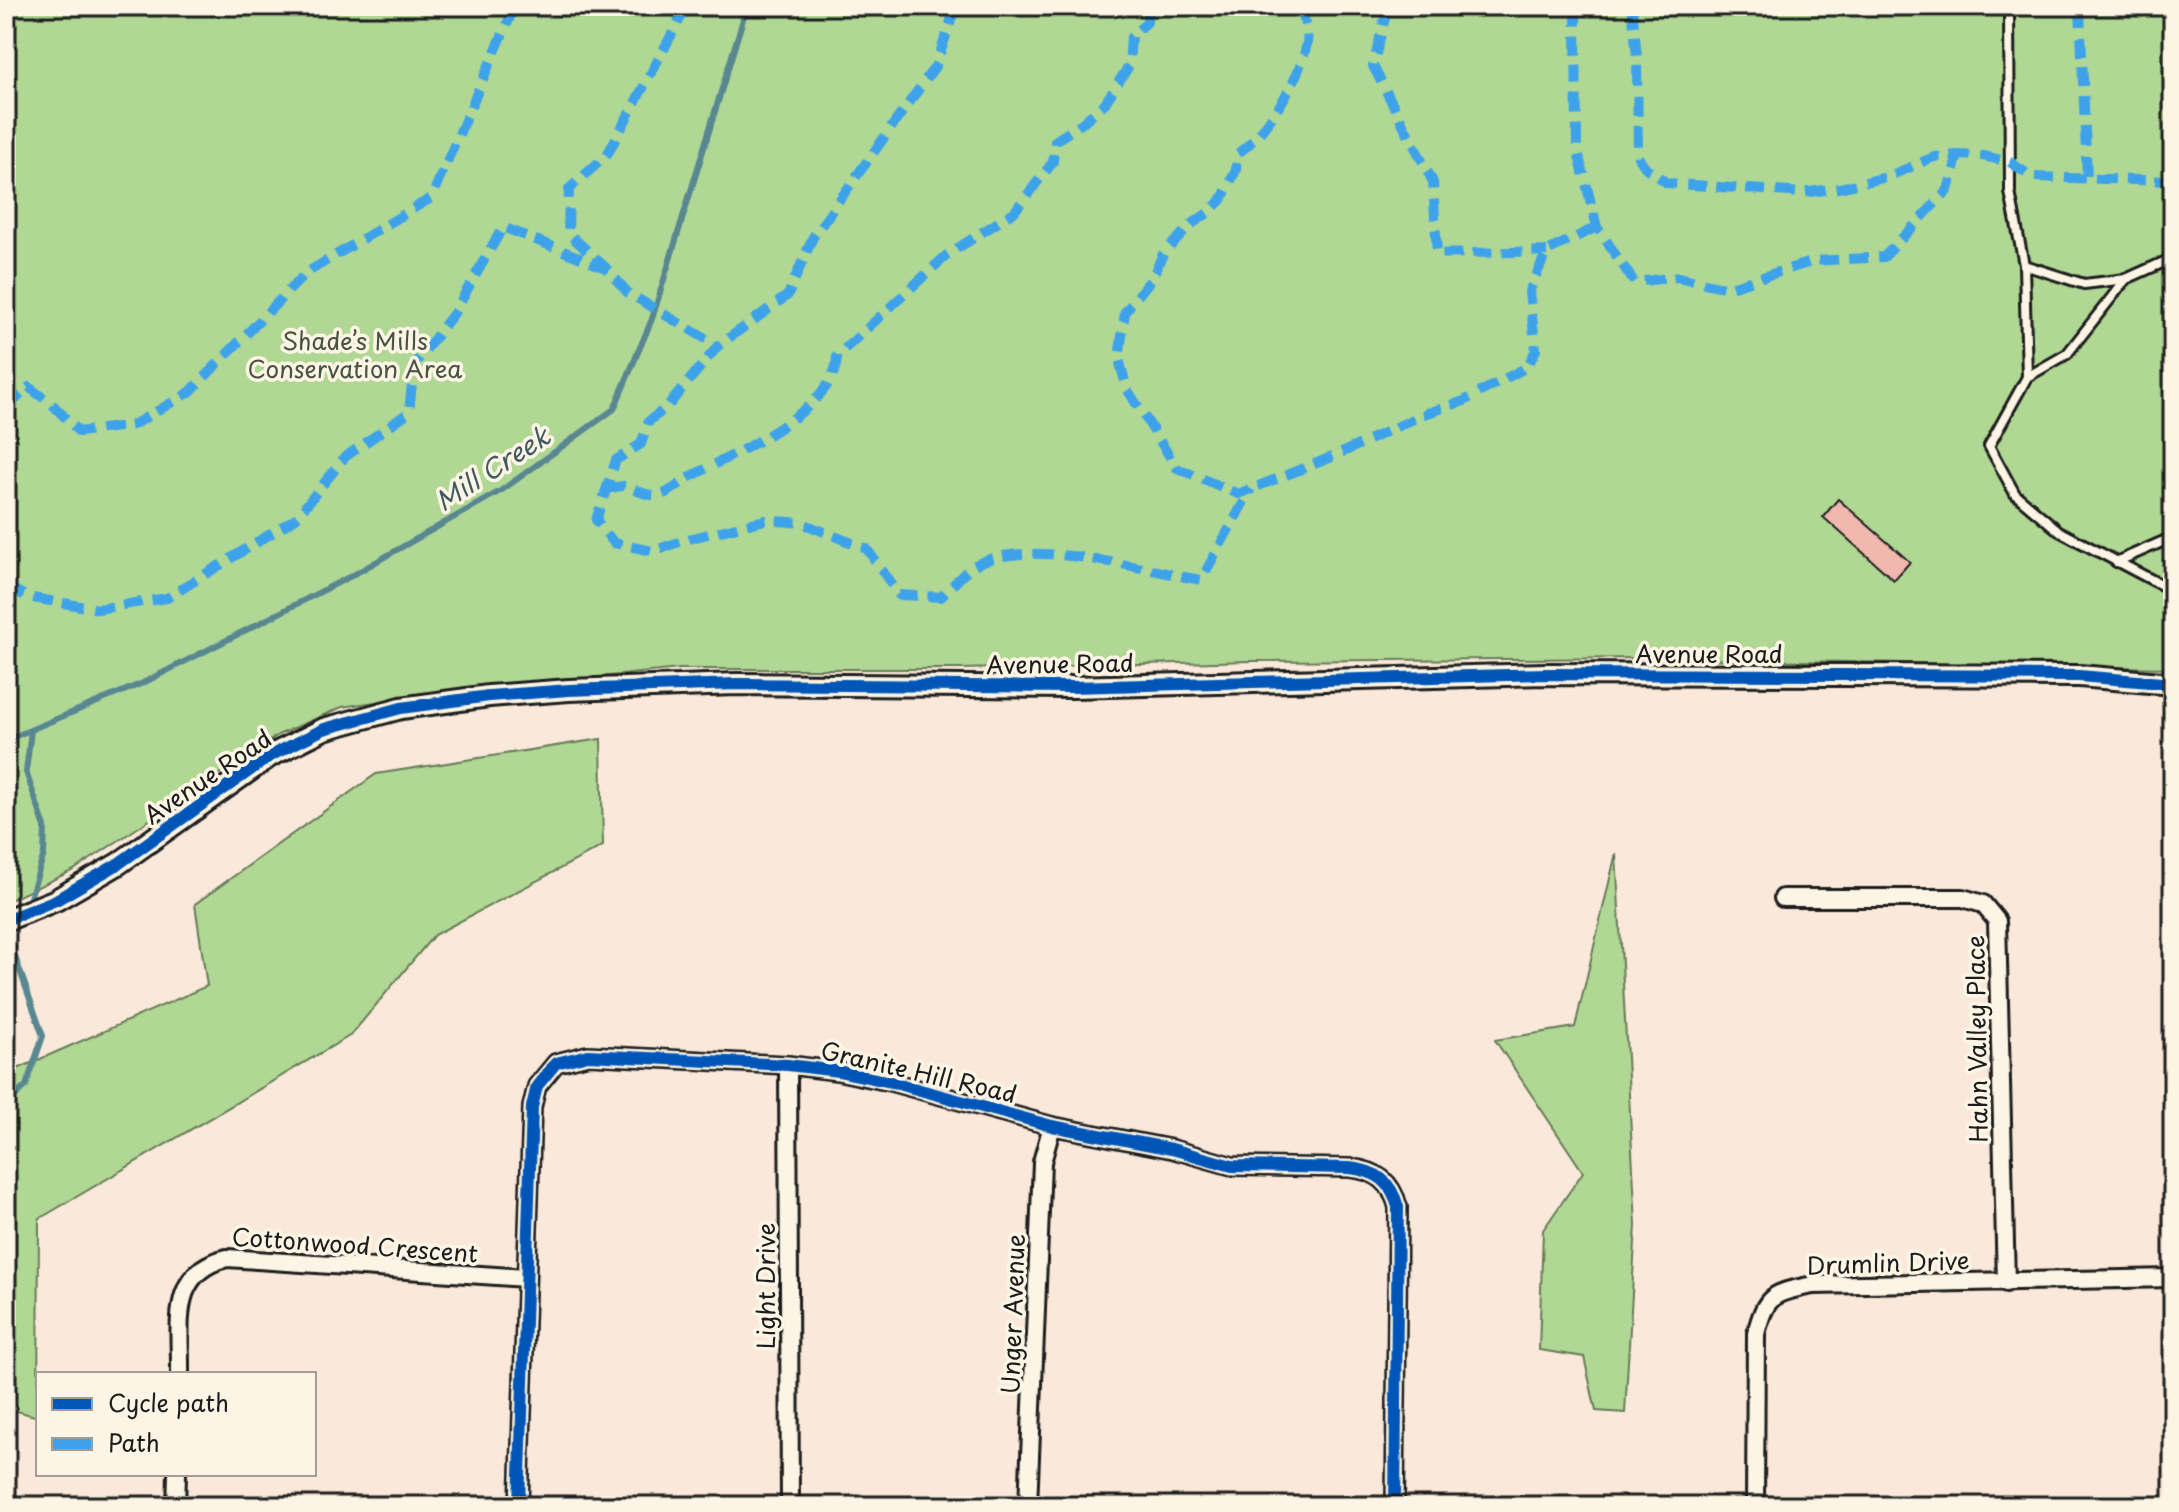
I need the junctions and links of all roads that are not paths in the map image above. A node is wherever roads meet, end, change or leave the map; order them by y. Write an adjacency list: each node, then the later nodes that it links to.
1 (2009, 6): 3 (lane)
2 (2173, 258): 4 (lane)
3 (2024, 265): 4 (lane); 5 (lane)
4 (2126, 279): 5 (lane)
5 (2027, 377): 7 (lane)
6 (2173, 537): 7 (lane)
7 (2116, 562): 8 (lane)
8 (2173, 591)
9 (2173, 684): 11 (street, Avenue Road)
10 (1783, 898): 16 (street, Hahn Valley Place)
11 (6, 920)
12 (788, 1065): 13 (street, Granite Hill Road); 14 (street, Granite Hill Road); 21 (street, Light Drive)
13 (1052, 1126): 22 (street, Unger Avenue); 23 (street, Granite Hill Road)
14 (526, 1278): 17 (street, Cottonwood Crescent); 20 (street, Granite Hill Road)
15 (2173, 1278): 16 (street, Drumlin Drive)
16 (2006, 1283): 24 (street, Drumlin Drive)
17 (180, 1372)
18 (177, 1476): 19 (street)
19 (176, 1506)
20 (519, 1506)
21 (790, 1506)
22 (1028, 1506)
23 (1395, 1506)
24 (1755, 1506)

